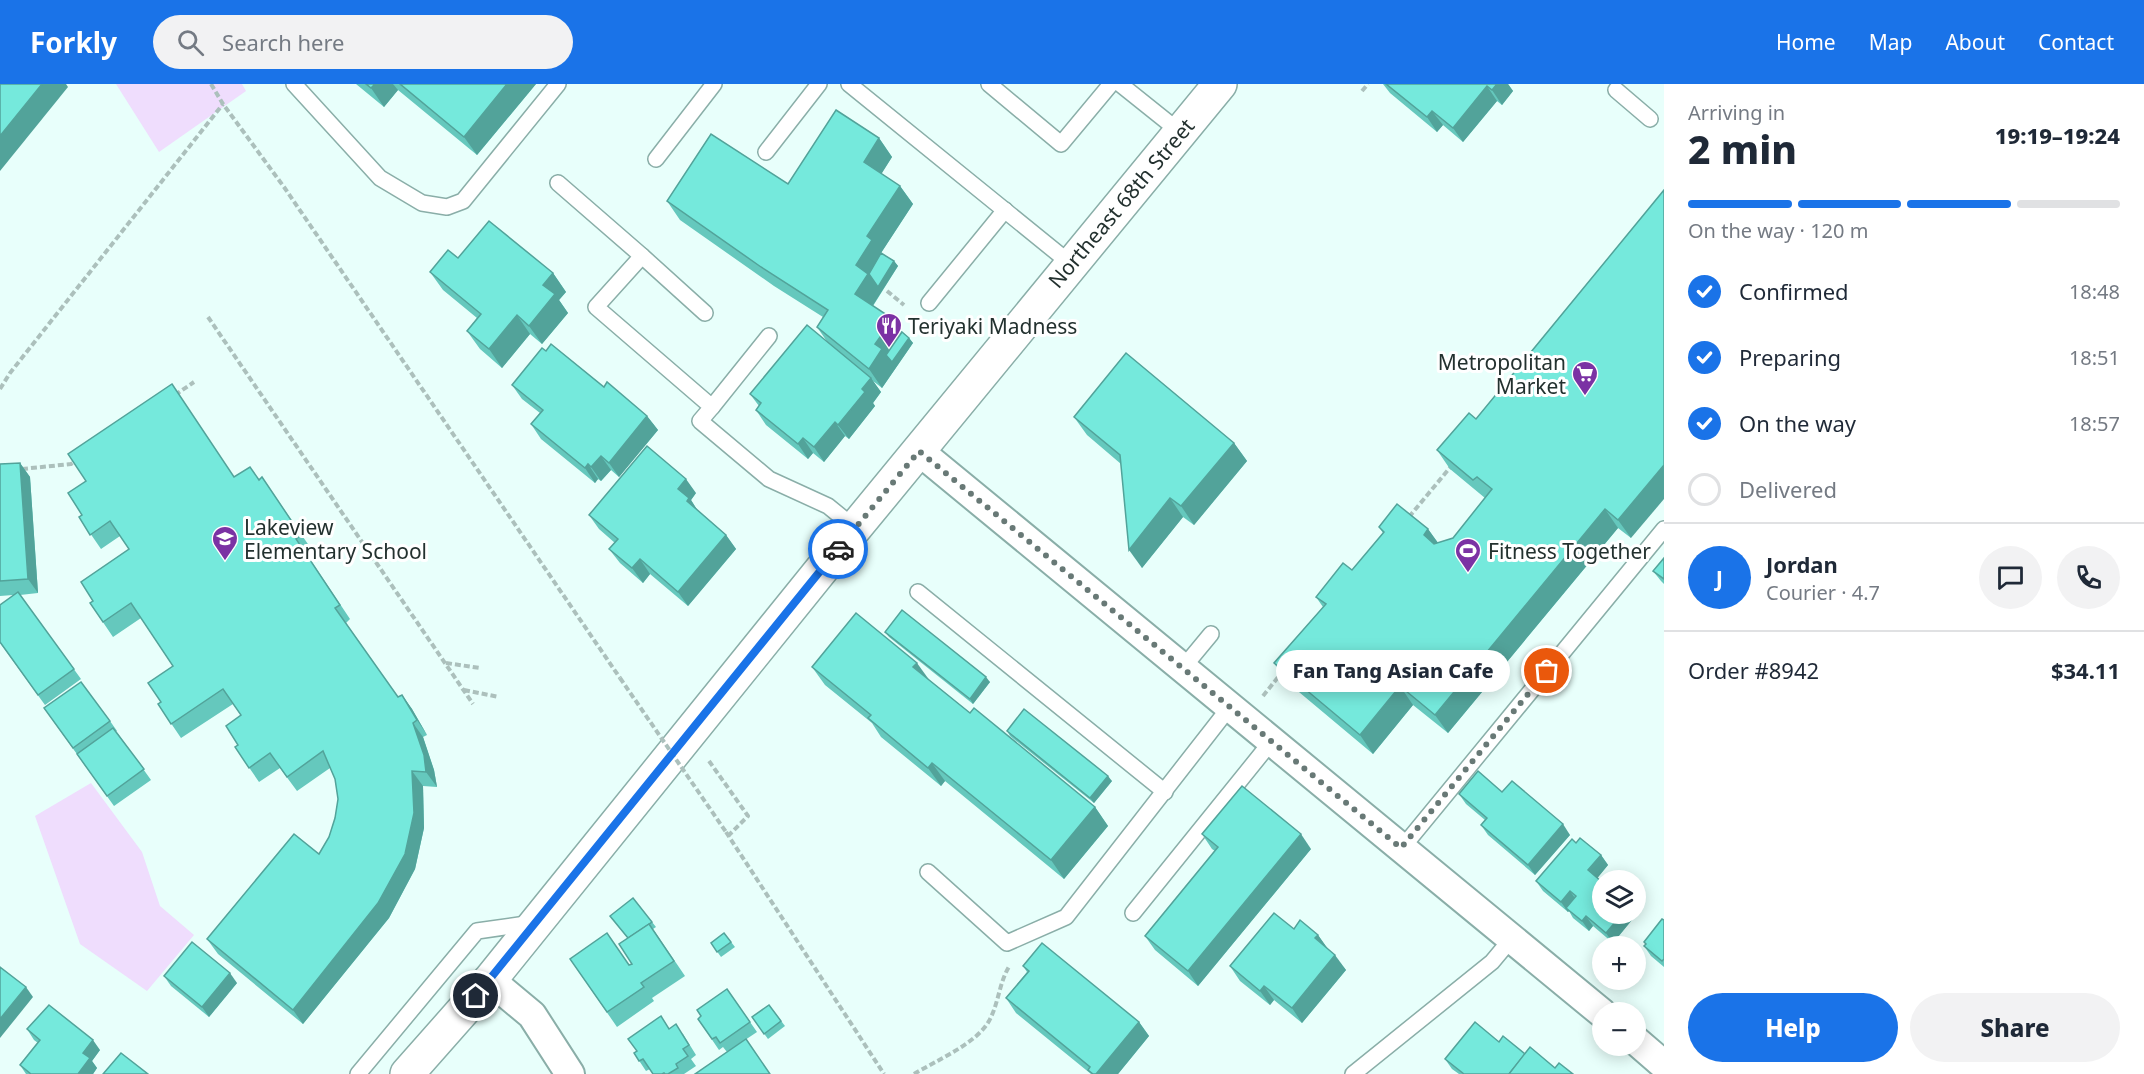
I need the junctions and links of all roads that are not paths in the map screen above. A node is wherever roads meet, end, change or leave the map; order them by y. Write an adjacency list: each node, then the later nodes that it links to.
1 (294, 84): 2 (lane)
2 (558, 84)
3 (714, 84): 14 (lane)
4 (819, 84): 13 (lane)
5 (849, 84): 16 (lane)
6 (989, 84): 7 (lane)
7 (1111, 84)
8 (1120, 84): 12 (lane)
9 (1220, 84): 12 (main road, Northeast 68th Street)
10 (1616, 90): 11 (lane)
11 (1650, 119)
12 (1180, 132): 18 (main road, Northeast 68th Street)
13 (766, 152)
14 (656, 159)
15 (558, 183): 17 (lane)
16 (1005, 210): 18 (lane); 19 (lane)
17 (642, 256): 20 (lane); 22 (lane)
18 (1071, 264): 23 (main road, Northeast 68th Street)
19 (928, 303)
20 (705, 312)
21 (769, 336): 22 (lane)
22 (712, 407): 24 (lane)
23 (919, 451): 24 (main road, Northeast 68th Street); 28 (street)
24 (855, 528): 35 (main road, Northeast 68th Street)
25 (1664, 529): 32 (lane)
26 (918, 592): 31 (lane)
27 (1211, 634): 28 (lane)
28 (1182, 669): 29 (street)
29 (1229, 708): 30 (street); 31 (lane)
30 (1271, 742): 32 (street); 34 (lane)
31 (1165, 792): 33 (lane)
32 (1401, 848): 36 (street)
33 (928, 872)
34 (1133, 913)
35 (536, 923): 37 (main road, Northeast 68th Street); 41 (lane)
36 (1512, 938): 38 (street); 44 (lane)
37 (490, 980): 42 (main road, Northeast 68th Street); 43 (street)
38 (1592, 1005)
39 (1646, 1049): 40 (street)
40 (1664, 1065)
41 (358, 1074)
42 (406, 1074)
43 (570, 1074)
44 (1353, 1074)

